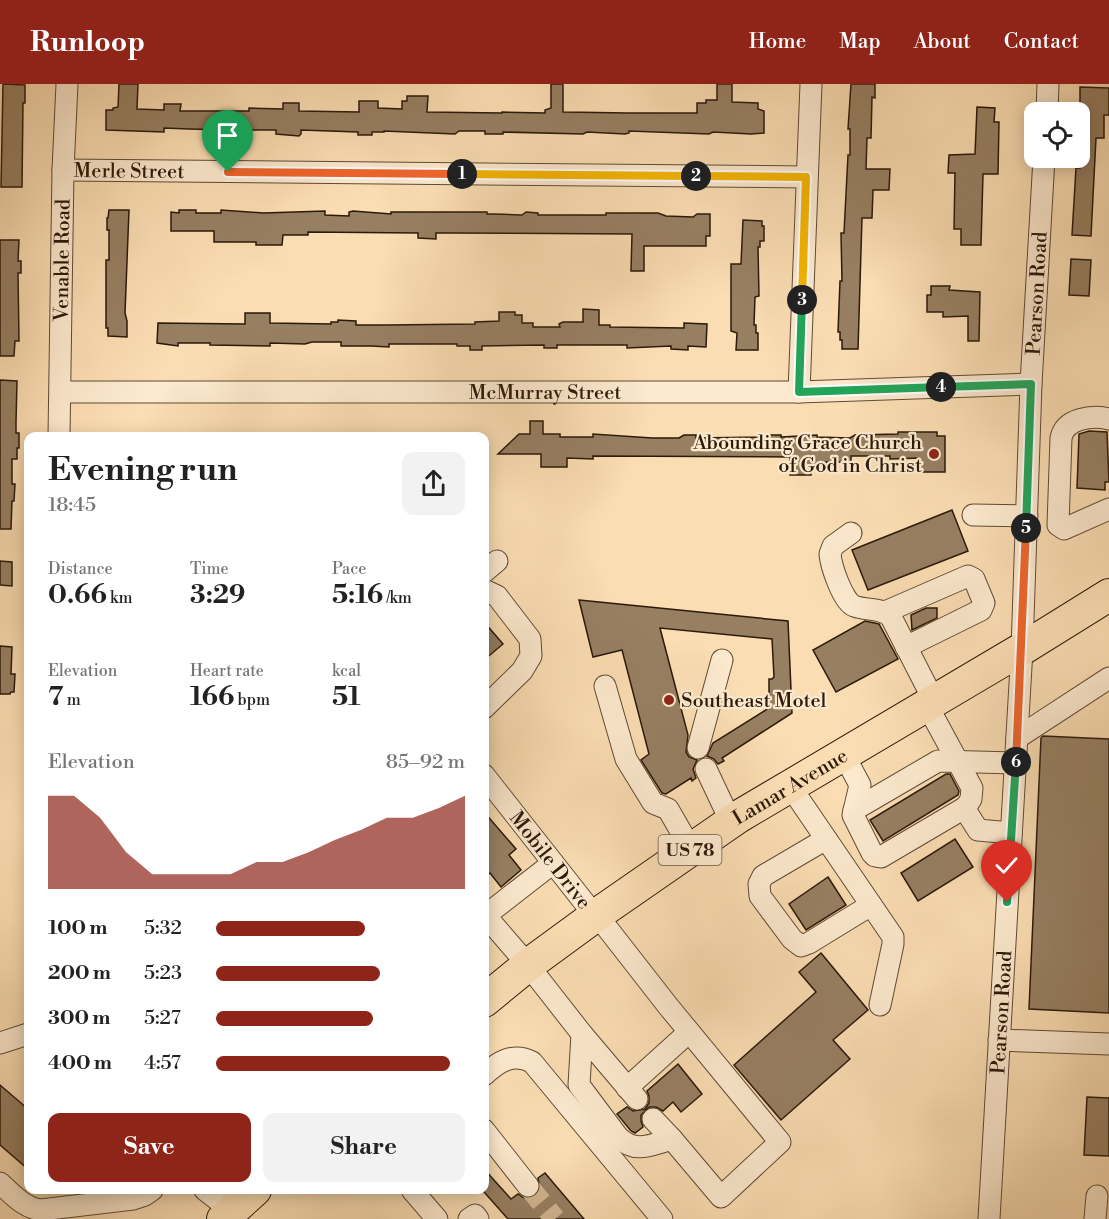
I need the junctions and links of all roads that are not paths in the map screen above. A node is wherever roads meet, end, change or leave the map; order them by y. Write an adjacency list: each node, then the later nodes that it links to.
1 (67, 84): 6 (street, Venable Road)
2 (811, 84): 7 (street)
3 (1048, 84): 4 (street)
4 (1047, 102)
5 (1043, 168): 8 (street, Pearson Road)
6 (63, 170): 7 (street, Merle Street); 9 (street, Venable Road)
7 (806, 177): 10 (street)
8 (1031, 384): 10 (street, McMurray Street); 13 (street, Pearson Road)
9 (61, 392): 10 (street, McMurray Street); 12 (street, Venable Road)
10 (799, 392)
11 (1109, 419): 14 (street)
12 (59, 432)
13 (1029, 439): 14 (street); 17 (street, Pearson Road)
14 (1061, 440): 16 (street)
15 (973, 515): 17 (street)
16 (1107, 515)
17 (1027, 516): 23 (street, Pearson Road)
18 (851, 533): 21 (street)
19 (489, 592): 27 (street)
20 (1109, 595): 23 (highway, Lamar Avenue / US 78)
21 (885, 612): 22 (street); 22 (street)
22 (906, 647): 28 (street)
23 (1022, 649): 28 (highway, Lamar Avenue / US 78); 29 (street, Pearson Road)
24 (722, 660): 30 (street)
25 (1109, 678): 29 (street)
26 (606, 686): 42 (street)
27 (489, 703)
28 (931, 703): 31 (highway, Lamar Avenue / US 78); 32 (street)
29 (1017, 738): 33 (street, Pearson Road)
30 (698, 748)
31 (844, 755): 36 (highway, Lamar Avenue / US 78); 38 (street)
32 (957, 760): 33 (street); 37 (street); 38 (street)
33 (1016, 763): 40 (street, Pearson Road)
34 (706, 769): 39 (street)
35 (489, 781): 43 (street, Mobile Drive)
36 (790, 786): 39 (highway, Lamar Avenue / US 78); 41 (street)
37 (964, 808): 38 (street); 40 (street)
38 (854, 810)
39 (731, 822): 42 (highway, Lamar Avenue / US 78)
40 (1011, 833): 54 (street, Pearson Road)
41 (826, 839): 44 (street); 44 (street)
42 (691, 849): 46 (highway, Lamar Avenue / US 78)
43 (553, 863): 45 (street); 46 (street, Mobile Drive)
44 (871, 905): 50 (street)
45 (489, 911)
46 (596, 916): 48 (highway, Lamar Avenue / US 78); 51 (street, Mobile Drive)
47 (489, 919): 48 (street)
48 (528, 965): 49 (highway, Lamar Avenue / US 78); 52 (street)
49 (489, 988)
50 (880, 1005)
51 (689, 1032): 52 (street); 60 (street, Mobile Drive)
52 (582, 1034): 60 (street)
53 (24, 1035): 55 (street)
54 (999, 1040): 56 (street); 73 (street, Pearson Road)
55 (0, 1043)
56 (1109, 1044)
57 (489, 1071): 72 (street)
58 (653, 1119): 60 (street)
59 (489, 1136): 62 (street)
60 (672, 1139)
61 (0, 1183): 63 (street)
62 (528, 1186)
63 (146, 1194)
64 (210, 1194): 68 (street)
65 (251, 1194): 68 (highway)
66 (415, 1194): 69 (street)
67 (1097, 1196): 74 (street)
68 (228, 1215)
69 (437, 1219)
70 (469, 1219): 71 (street)
71 (478, 1219)
72 (662, 1219)
73 (989, 1219)
74 (1095, 1219)

